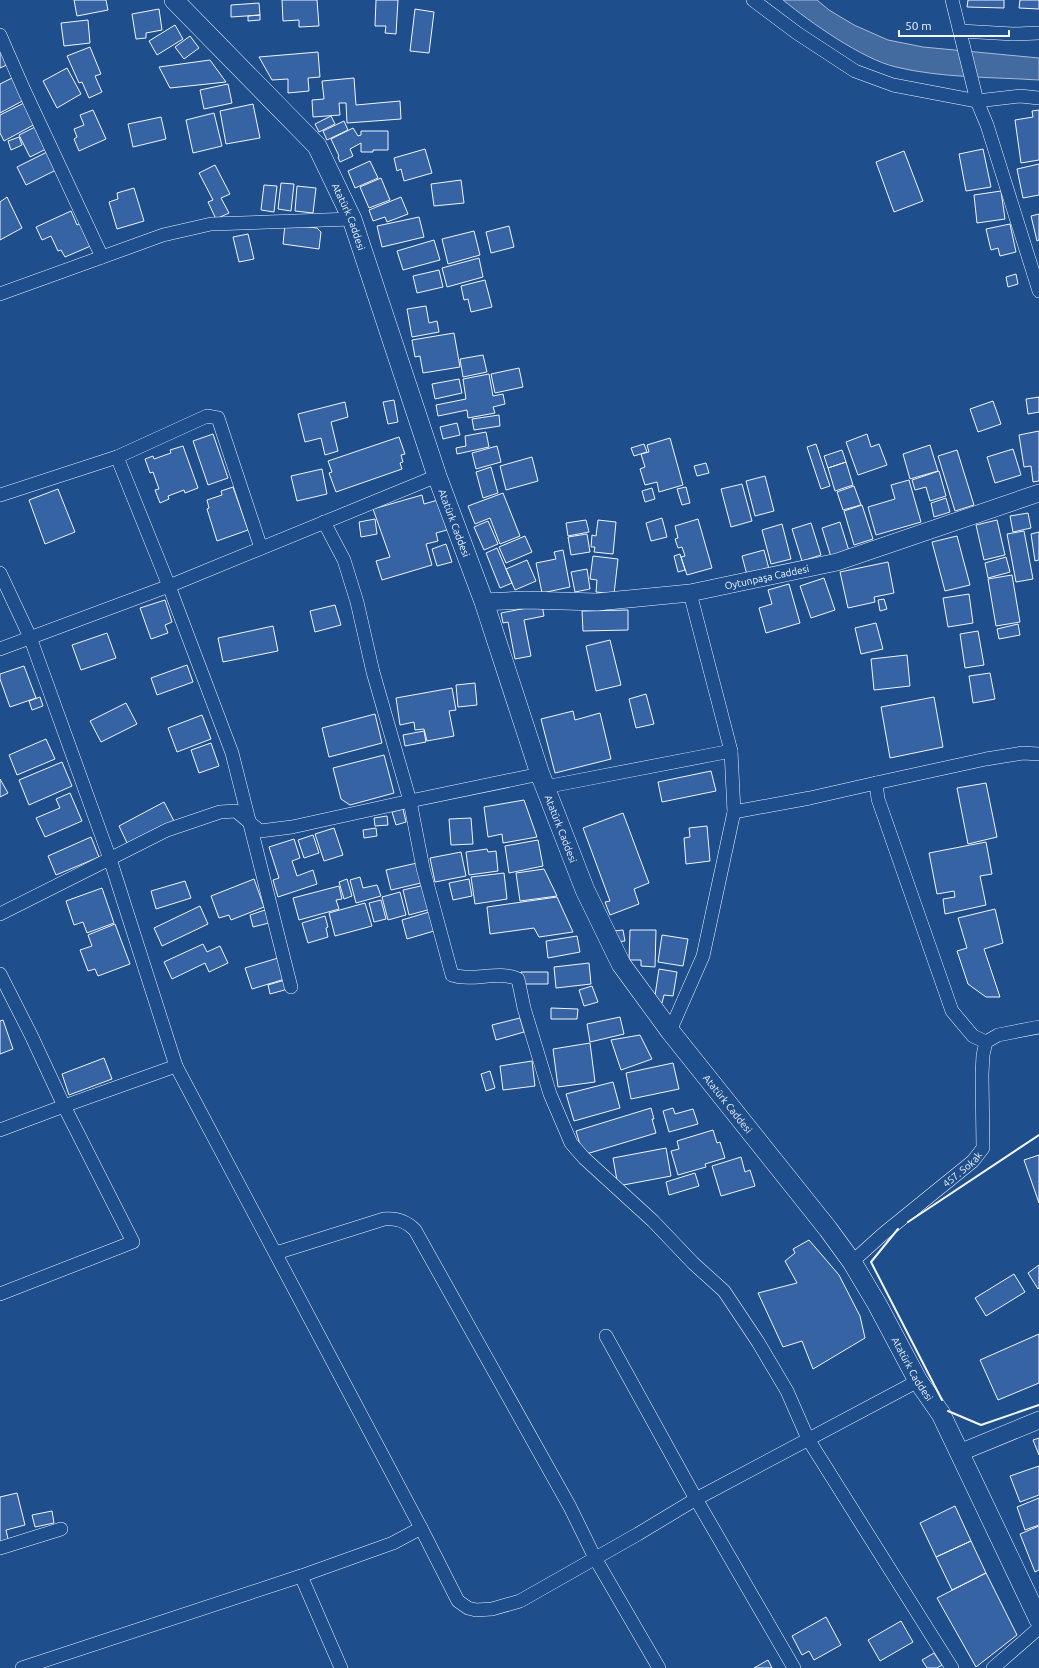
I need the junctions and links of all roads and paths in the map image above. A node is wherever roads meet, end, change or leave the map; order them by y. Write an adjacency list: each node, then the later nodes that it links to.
1 (174, 0): 9 (main road, Atatürk Caddesi)
2 (753, 0): 8 (street)
3 (952, 0): 4 (street)
4 (961, 31): 5 (street); 8 (street)
5 (1039, 33)
6 (0, 35): 10 (street)
7 (1039, 98): 8 (street)
8 (977, 101): 12 (street)
9 (352, 219): 10 (street); 14 (main road, Atatürk Caddesi)
10 (102, 257): 11 (street)
11 (2, 289)
12 (1039, 291)
13 (116, 457): 16 (street); 18 (street); 20 (street)
14 (437, 476): 17 (street); 22 (main road, Atatürk Caddesi)
15 (1039, 493): 21 (street, Oytunpaşa Caddesi)
16 (0, 495)
17 (324, 522): 18 (street); 29 (street)
18 (261, 548): 20 (street)
19 (0, 573): 23 (street)
20 (169, 586): 23 (street); 31 (street)
21 (690, 593): 22 (street, Oytunpaşa Caddesi); 25 (street)
22 (484, 602): 27 (main road, Atatürk Caddesi)
23 (30, 637): 24 (street); 32 (street)
24 (0, 649)
25 (731, 751): 27 (street); 30 (street)
26 (1039, 754): 28 (street)
27 (542, 780): 29 (street); 37 (main road, Atatürk Caddesi)
28 (876, 783): 30 (street); 38 (street)
29 (410, 800): 31 (street); 48 (street)
30 (734, 812): 37 (street)
31 (248, 821): 32 (street); 35 (street)
32 (110, 859): 33 (street); 39 (street)
33 (0, 914)
34 (0, 974): 40 (street)
35 (292, 987)
36 (1039, 1027): 38 (street)
37 (670, 1031): 43 (main road, Atatürk Caddesi)
38 (986, 1042): 43 (street, 457. Sokak)
39 (176, 1066): 40 (street); 42 (street)
40 (64, 1106): 41 (street); 44 (street)
41 (0, 1130)
42 (276, 1253): 51 (street); 54 (street)
43 (852, 1262): 46 (main road, Atatürk Caddesi)
44 (0, 1294)
45 (606, 1336): 50 (street)
46 (918, 1381): 48 (street); 49 (main road, Atatürk Caddesi)
47 (1039, 1420): 49 (street)
48 (808, 1439): 50 (street); 62 (street)
49 (960, 1453): 56 (main road, Atatürk Caddesi)
50 (696, 1499): 54 (street); 61 (street)
51 (421, 1528): 54 (street); 55 (street)
52 (61, 1529): 53 (street)
53 (0, 1548)
54 (595, 1558): 60 (street)
55 (301, 1576): 58 (street); 59 (street)
56 (1039, 1620)
57 (1039, 1628): 63 (street)
58 (22, 1668)
59 (341, 1668)
60 (659, 1668)
61 (794, 1668)
62 (952, 1668)
63 (993, 1668)

